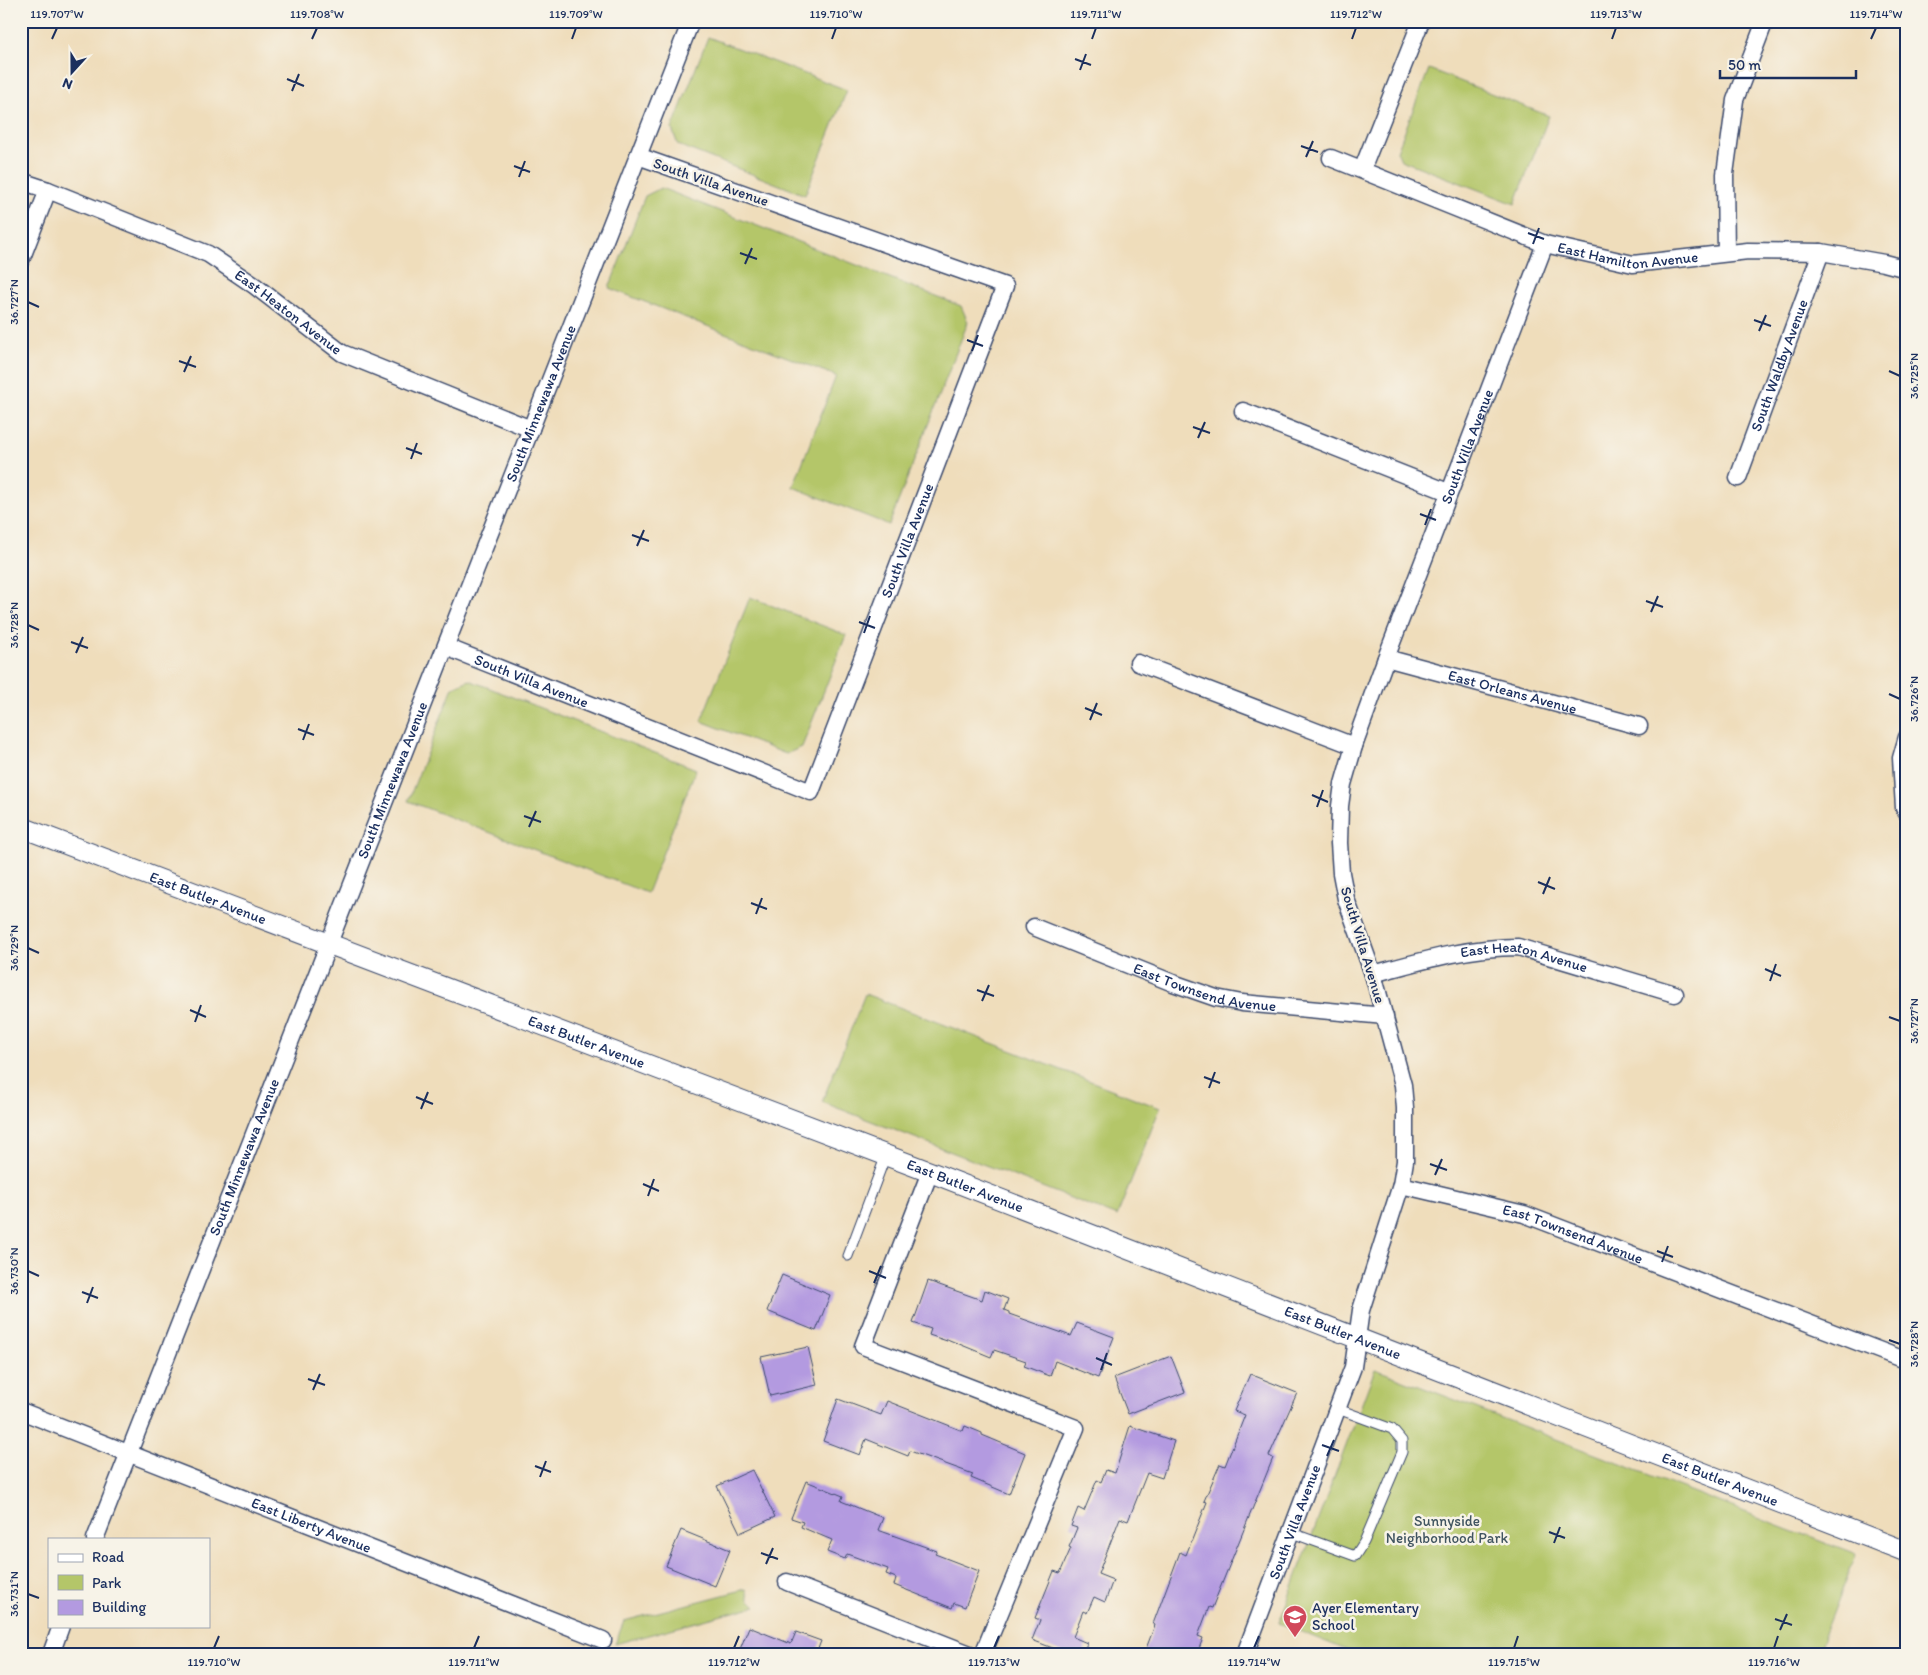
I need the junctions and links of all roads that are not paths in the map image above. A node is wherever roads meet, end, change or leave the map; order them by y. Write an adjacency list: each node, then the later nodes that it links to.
1 (691, 21): 4 (street, South Minnewawa Avenue)
2 (1421, 21): 6 (street)
3 (1765, 21): 11 (street)
4 (638, 156): 15 (street, South Minnewawa Avenue); 18 (street, South Villa Avenue)
5 (1331, 158): 6 (street, East Hamilton Avenue)
6 (1362, 170): 9 (street, East Hamilton Avenue)
7 (21, 181): 8 (street, East Heaton Avenue)
8 (48, 190): 12 (street); 15 (street, East Heaton Avenue)
9 (1545, 244): 11 (street, East Hamilton Avenue); 17 (street, South Villa Avenue)
10 (1821, 252): 11 (street, East Hamilton Avenue); 13 (street, East Hamilton Avenue); 16 (street, South Waldby Avenue)
11 (1726, 253)
12 (21, 260)
13 (1907, 269)
14 (1243, 411): 17 (street)
15 (531, 429): 18 (street, South Minnewawa Avenue)
16 (1738, 478)
17 (1448, 492): 19 (street, South Villa Avenue)
18 (446, 647): 27 (street, South Minnewawa Avenue)
19 (1386, 658): 21 (street, East Orleans Avenue); 23 (street, South Villa Avenue)
20 (1138, 663): 23 (street)
21 (1638, 726)
22 (1907, 736): 24 (street)
23 (1354, 746): 28 (street, South Villa Avenue)
24 (1907, 813)
25 (21, 827): 27 (street, East Butler Avenue)
26 (1034, 928): 30 (street, East Townsend Avenue)
27 (327, 944): 31 (street, East Butler Avenue); 39 (street, South Minnewawa Avenue)
28 (1372, 974): 29 (street, East Heaton Avenue); 30 (street, South Villa Avenue)
29 (1675, 994)
30 (1384, 1016): 33 (street, South Villa Avenue)
31 (886, 1155): 32 (street, East Butler Avenue); 34 (lane)
32 (930, 1172): 35 (street, East Butler Avenue); 48 (street)
33 (1401, 1185): 35 (street, South Villa Avenue); 36 (street, East Townsend Avenue)
34 (848, 1256)
35 (1357, 1337): 37 (street, South Villa Avenue); 42 (street, East Butler Avenue)
36 (1907, 1361)
37 (1338, 1409): 40 (street, South Villa Avenue); 40 (lane)
38 (21, 1411): 39 (street, East Liberty Avenue)
39 (128, 1453): 41 (street, South Minnewawa Avenue); 45 (street, East Liberty Avenue)
40 (1292, 1534): 49 (street, South Villa Avenue)
41 (95, 1538)
42 (1907, 1552)
43 (787, 1582): 47 (street)
44 (60, 1628): 46 (street)
45 (603, 1640)
46 (51, 1654)
47 (970, 1654)
48 (982, 1654)
49 (1245, 1654)

